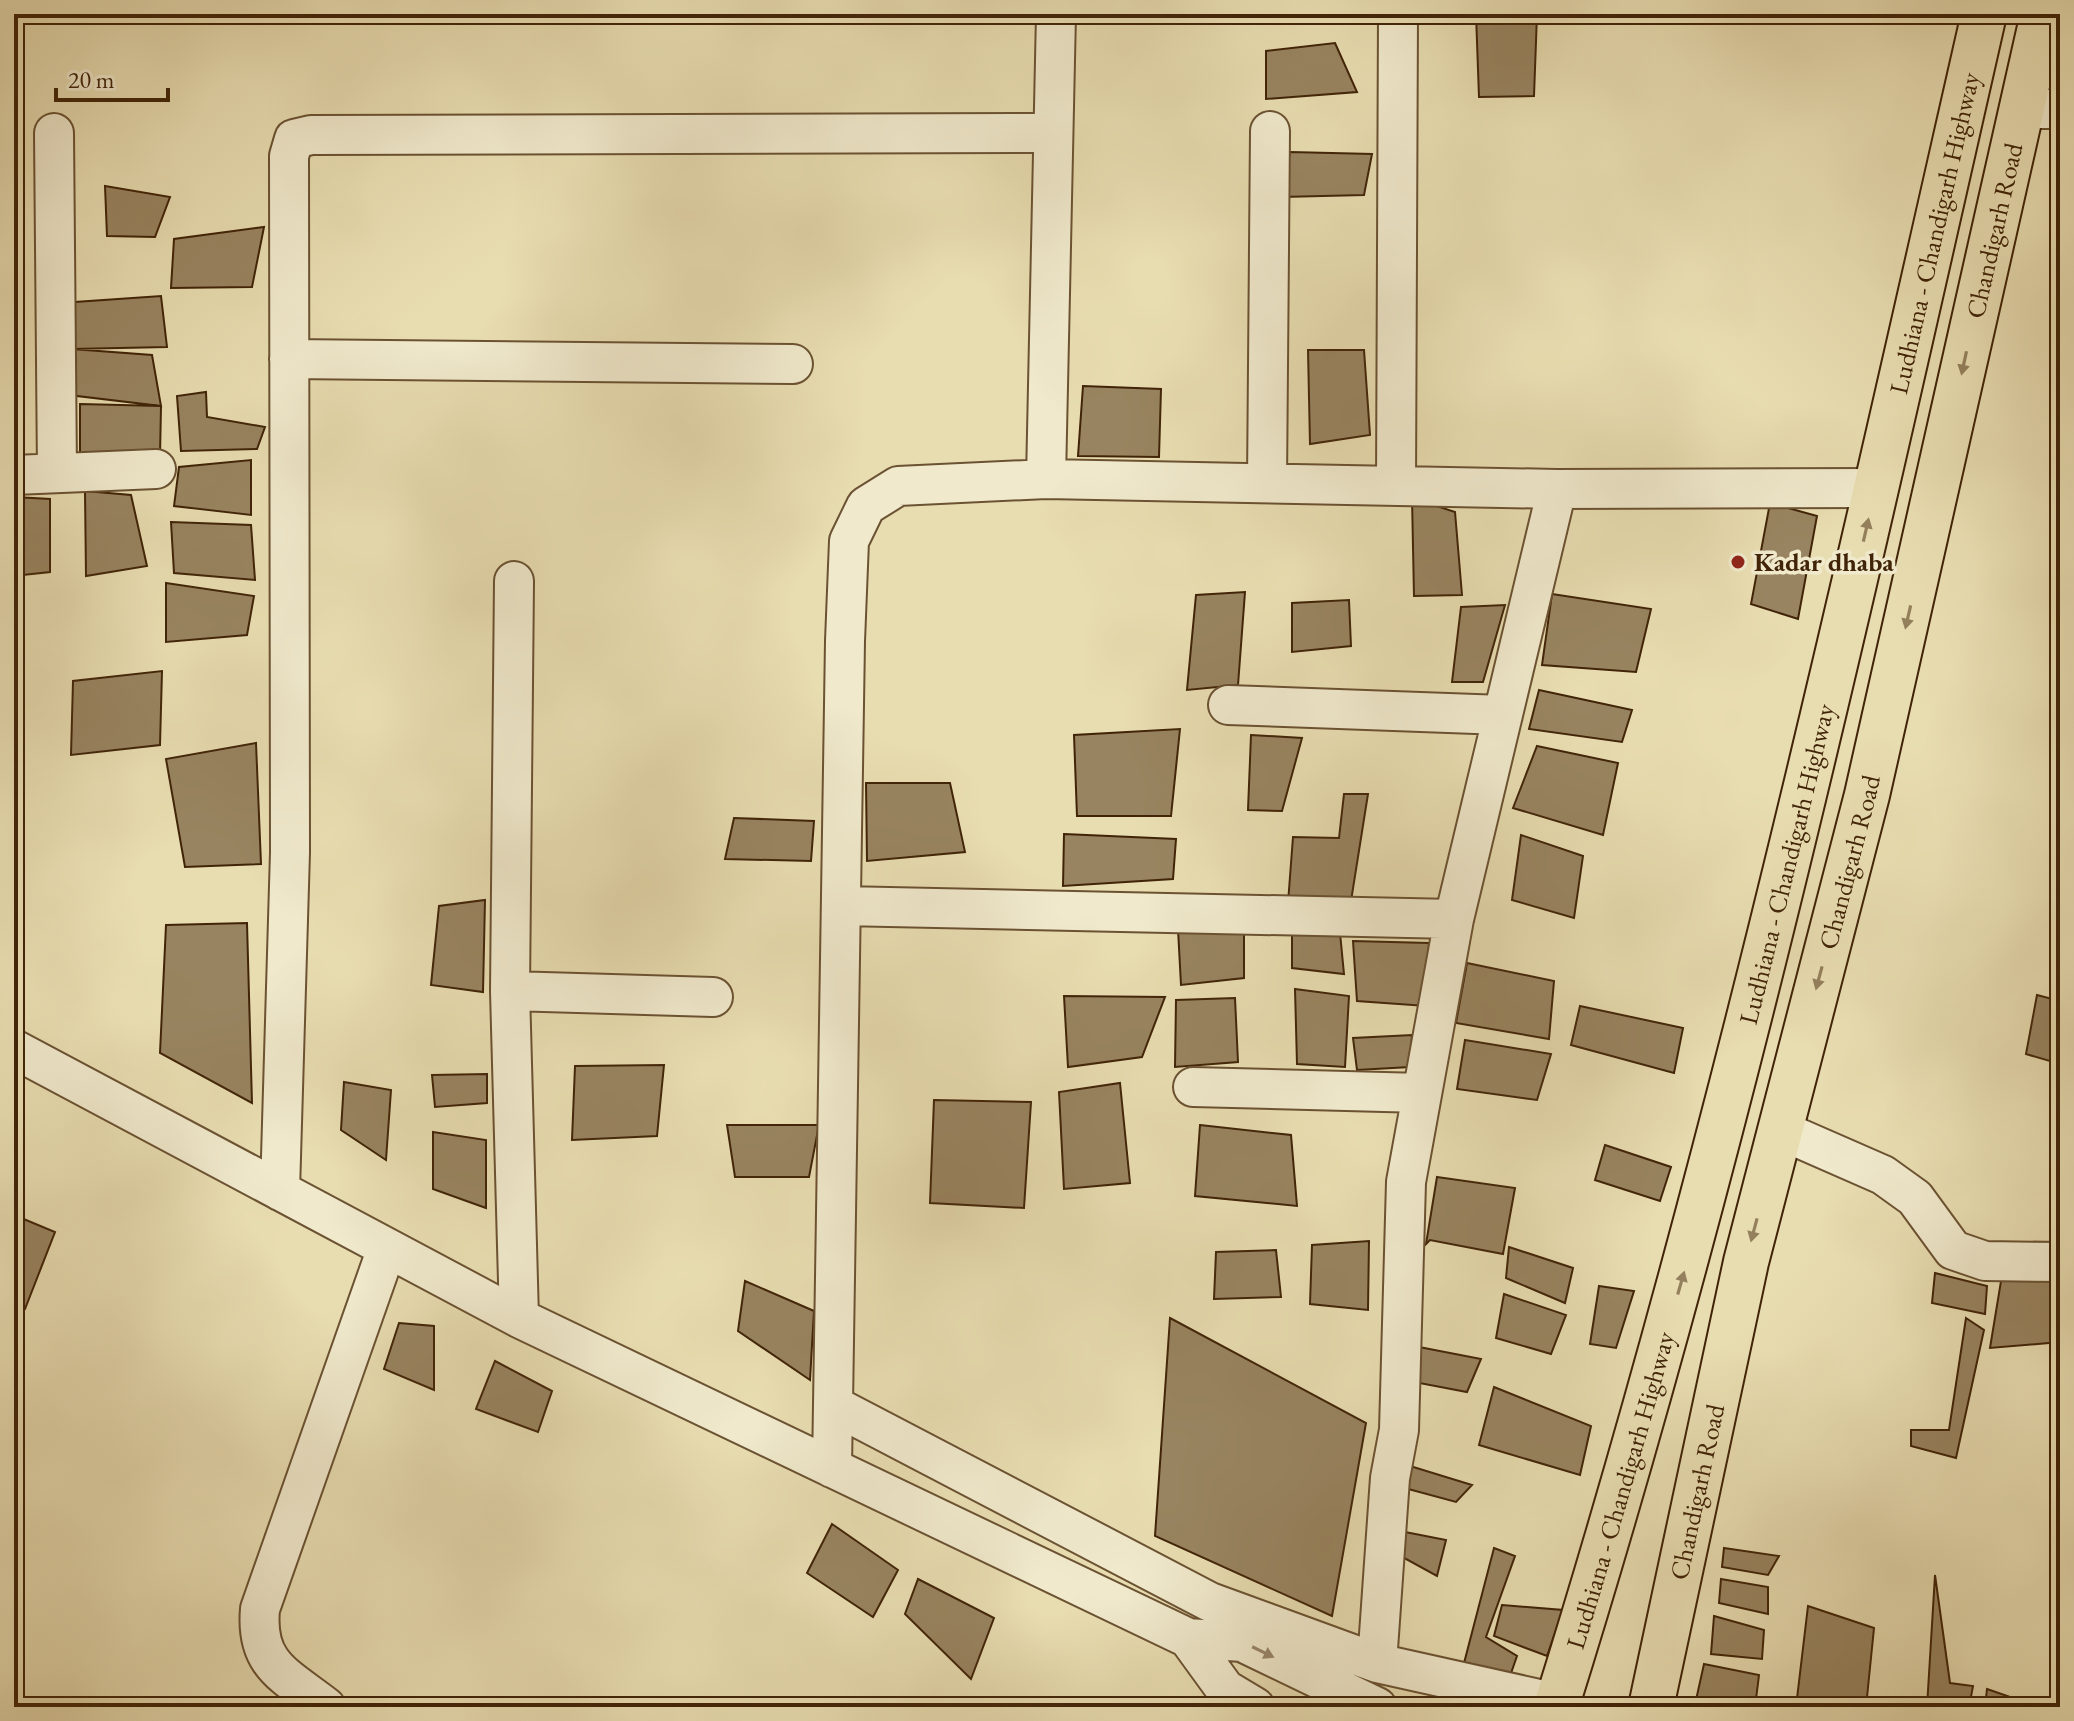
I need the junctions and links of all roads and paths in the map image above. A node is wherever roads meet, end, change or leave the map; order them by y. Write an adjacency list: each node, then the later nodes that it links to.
1 (1056, 14): 8 (street)
2 (1398, 14): 16 (street)
3 (1984, 14): 17 (main road, Ludhiana - Chandigarh Highway)
4 (2043, 14): 5 (main road, Chandigarh Road)
5 (2040, 109): 29 (main road, Chandigarh Road, one-way to 29)
6 (1270, 131): 15 (street)
7 (54, 133): 12 (street)
8 (1053, 133): 9 (street); 14 (street)
9 (289, 359): 10 (street); 30 (street)
10 (793, 364)
11 (156, 469): 12 (street)
12 (57, 473): 13 (street)
13 (14, 475)
14 (1046, 479): 15 (street); 22 (street)
15 (1267, 483): 16 (street)
16 (1396, 486): 18 (street)
17 (1876, 488): 18 (street); 38 (main road, Ludhiana - Chandigarh Highway, one-way to 17)
18 (1557, 489): 21 (street)
19 (514, 581): 24 (street)
20 (1228, 705): 21 (street)
21 (1503, 715): 23 (street)
22 (842, 906): 23 (street); 34 (street)
23 (1454, 919): 28 (street)
24 (510, 991): 25 (street); 33 (street)
25 (713, 997)
26 (14, 1049): 30 (street)
27 (1193, 1087): 28 (street)
28 (1422, 1093): 37 (street)
29 (1780, 1130): 32 (street); 42 (main road, Chandigarh Road, one-way to 42)
30 (280, 1191): 31 (street)
31 (387, 1248): 33 (street); 39 (street)
32 (2060, 1262)
33 (519, 1318): 35 (street)
34 (835, 1406): 35 (street); 37 (street)
35 (832, 1468): 36 (street)
36 (1188, 1638): 40 (street); 41 (street, one-way to 41)
37 (1377, 1663): 38 (street)
38 (1557, 1705)
39 (326, 1707)
40 (1255, 1707)
41 (1377, 1707)
42 (1651, 1707)

